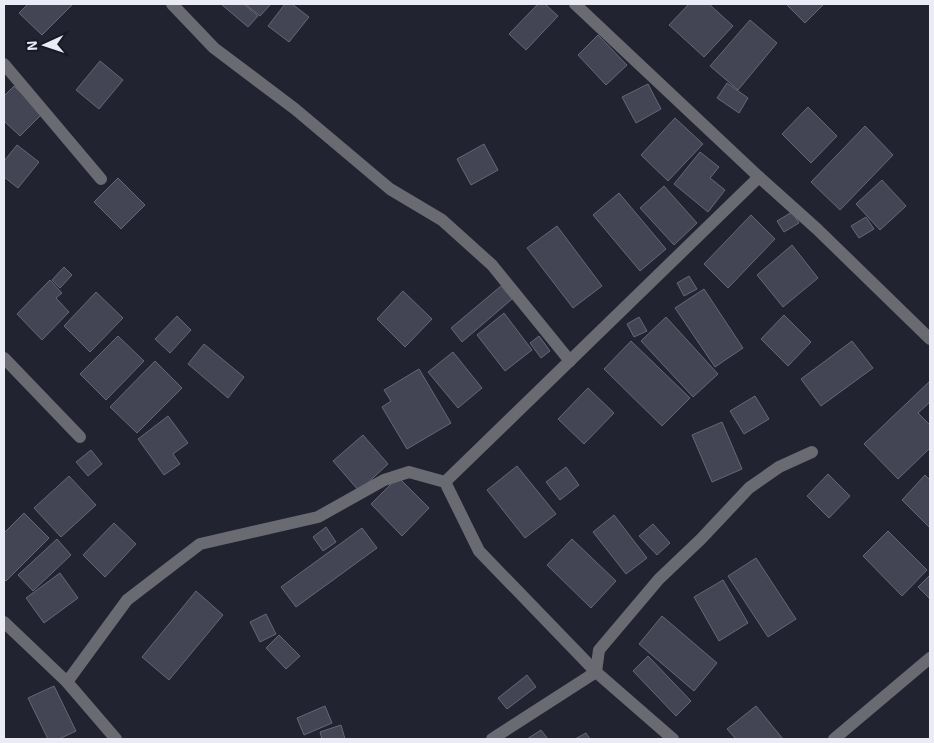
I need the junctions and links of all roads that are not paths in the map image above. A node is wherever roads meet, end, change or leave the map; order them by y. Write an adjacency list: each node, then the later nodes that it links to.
1 (172, 4): 8 (street)
2 (575, 4): 4 (street)
3 (4, 64): 5 (street)
4 (759, 177): 6 (street); 8 (street)
5 (101, 179)
6 (930, 340)
7 (4, 358): 9 (street)
8 (570, 361): 11 (street)
9 (80, 437)
10 (812, 452): 14 (street)
11 (445, 482): 14 (street); 15 (street)
12 (4, 622): 15 (street)
13 (930, 658): 19 (street)
14 (596, 672): 17 (street); 18 (street)
15 (67, 682): 16 (street)
16 (116, 739)
17 (492, 739)
18 (673, 739)
19 (834, 739)

